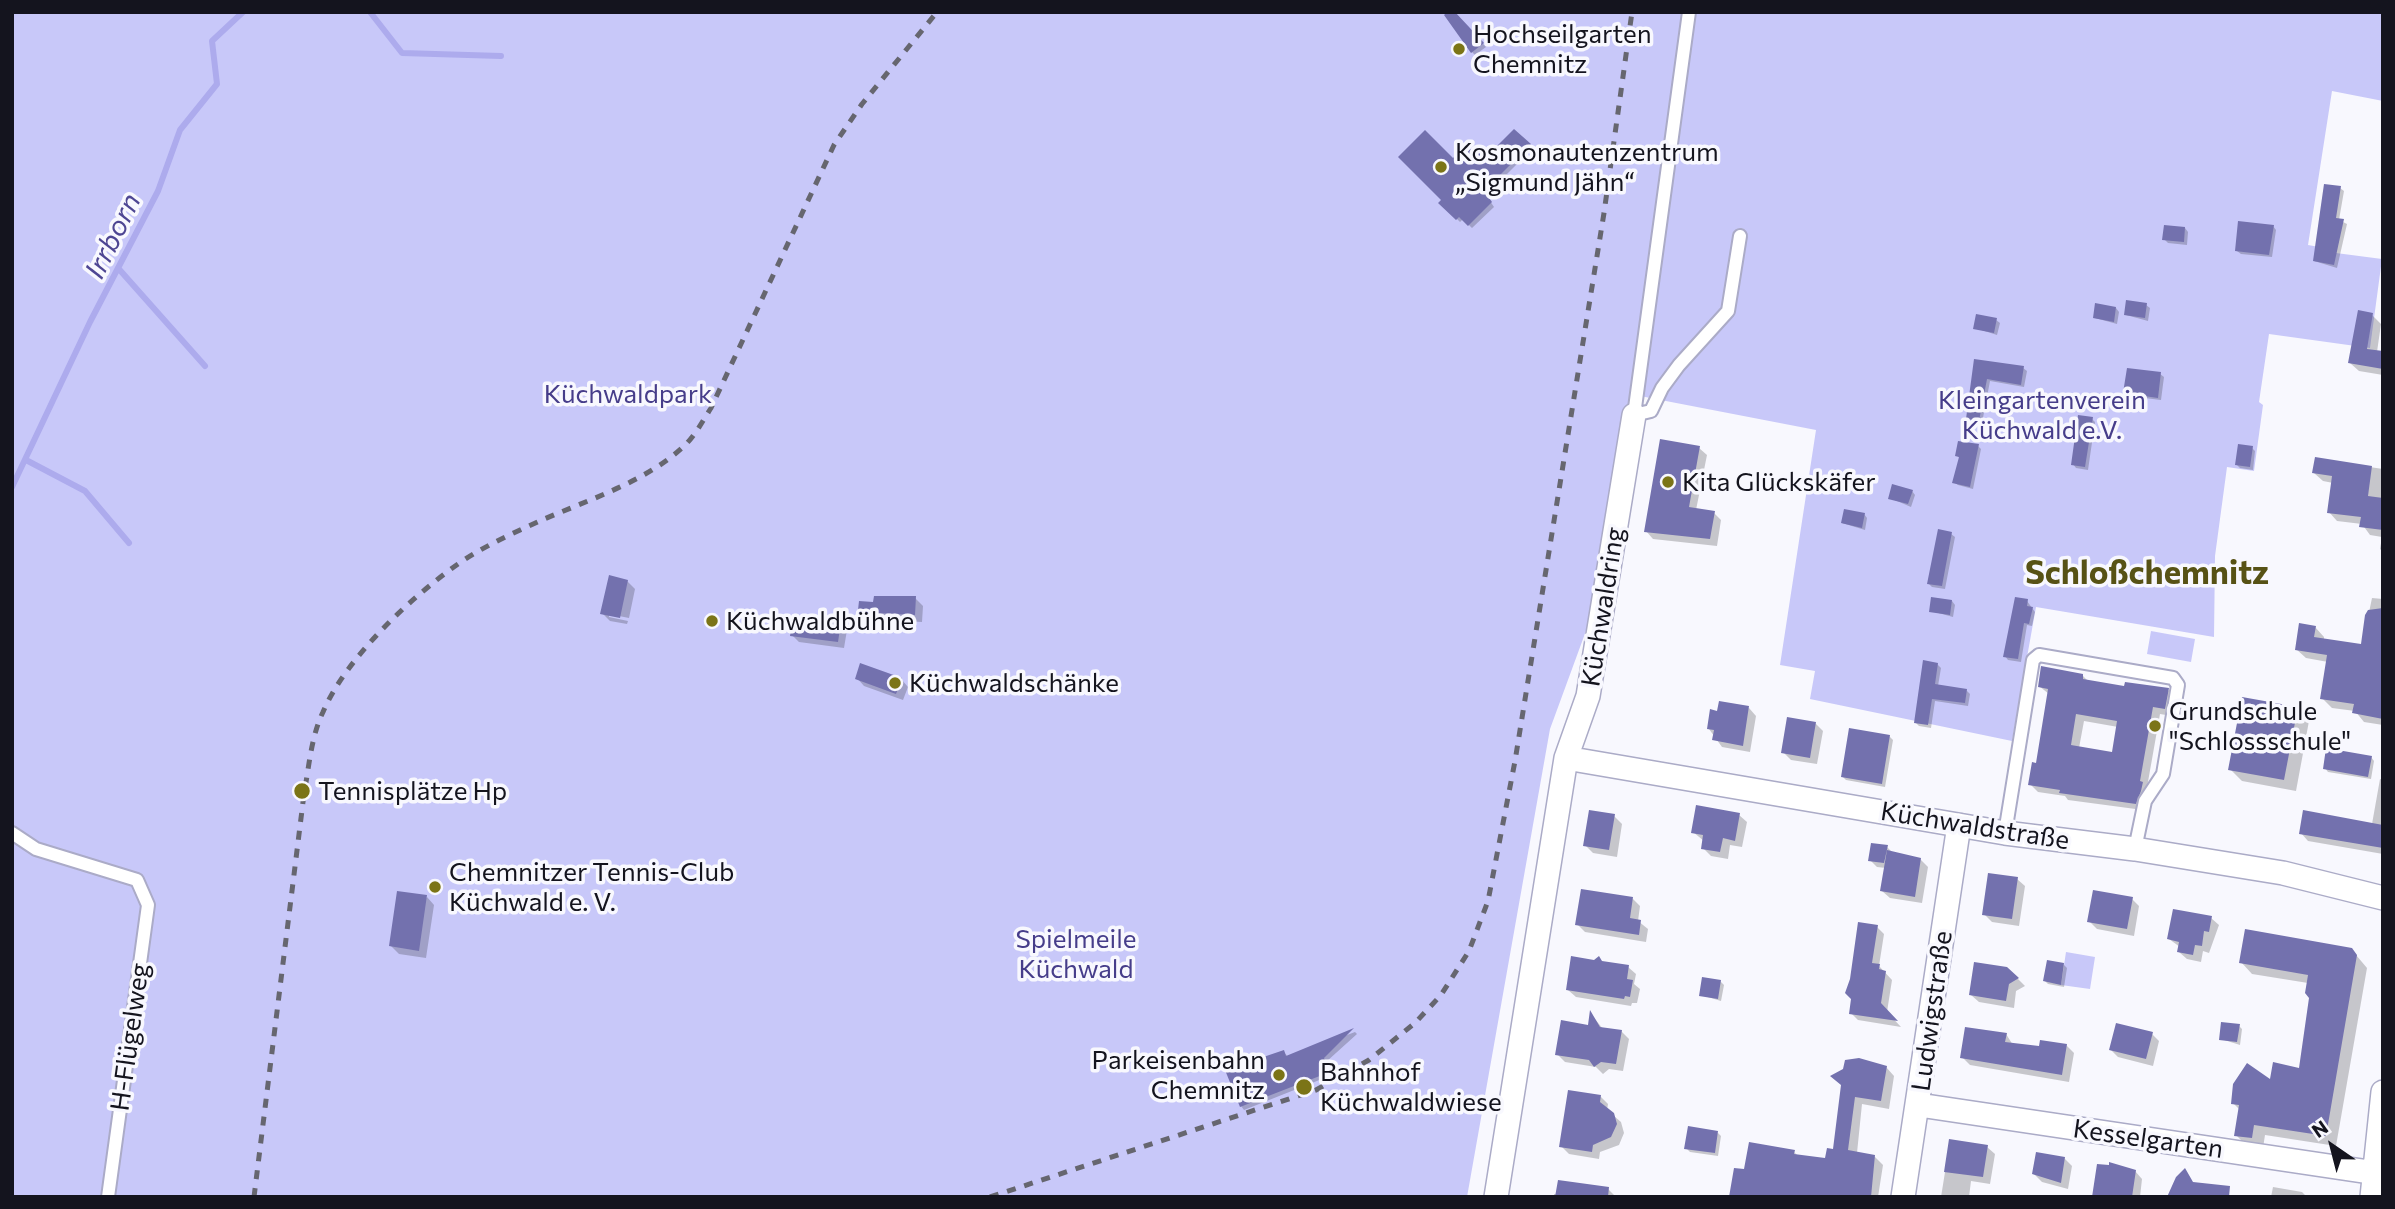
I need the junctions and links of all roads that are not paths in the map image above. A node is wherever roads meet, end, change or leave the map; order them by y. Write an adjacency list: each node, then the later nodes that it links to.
1 (1689, 12): 3 (lane, Küchwaldring)
2 (1740, 236): 3 (lane)
3 (1634, 415): 4 (street, Küchwaldring)
4 (1566, 758): 5 (street, Küchwaldstraße); 14 (street, Küchwaldring)
5 (1955, 825): 7 (street, Küchwaldstraße); 11 (street, Ludwigstraße)
6 (12, 833): 13 (lane, H-Flügelweg)
7 (2005, 833): 8 (street, Küchwaldstraße); 8 (lane)
8 (2135, 849): 9 (street, Küchwaldstraße)
9 (2383, 898)
10 (2383, 1092): 12 (street)
11 (1919, 1105): 12 (street, Kesselgarten); 15 (street, Ludwigstraße)
12 (2376, 1173): 16 (street)
13 (108, 1197)
14 (1496, 1197)
15 (1903, 1197)
16 (2372, 1197)

